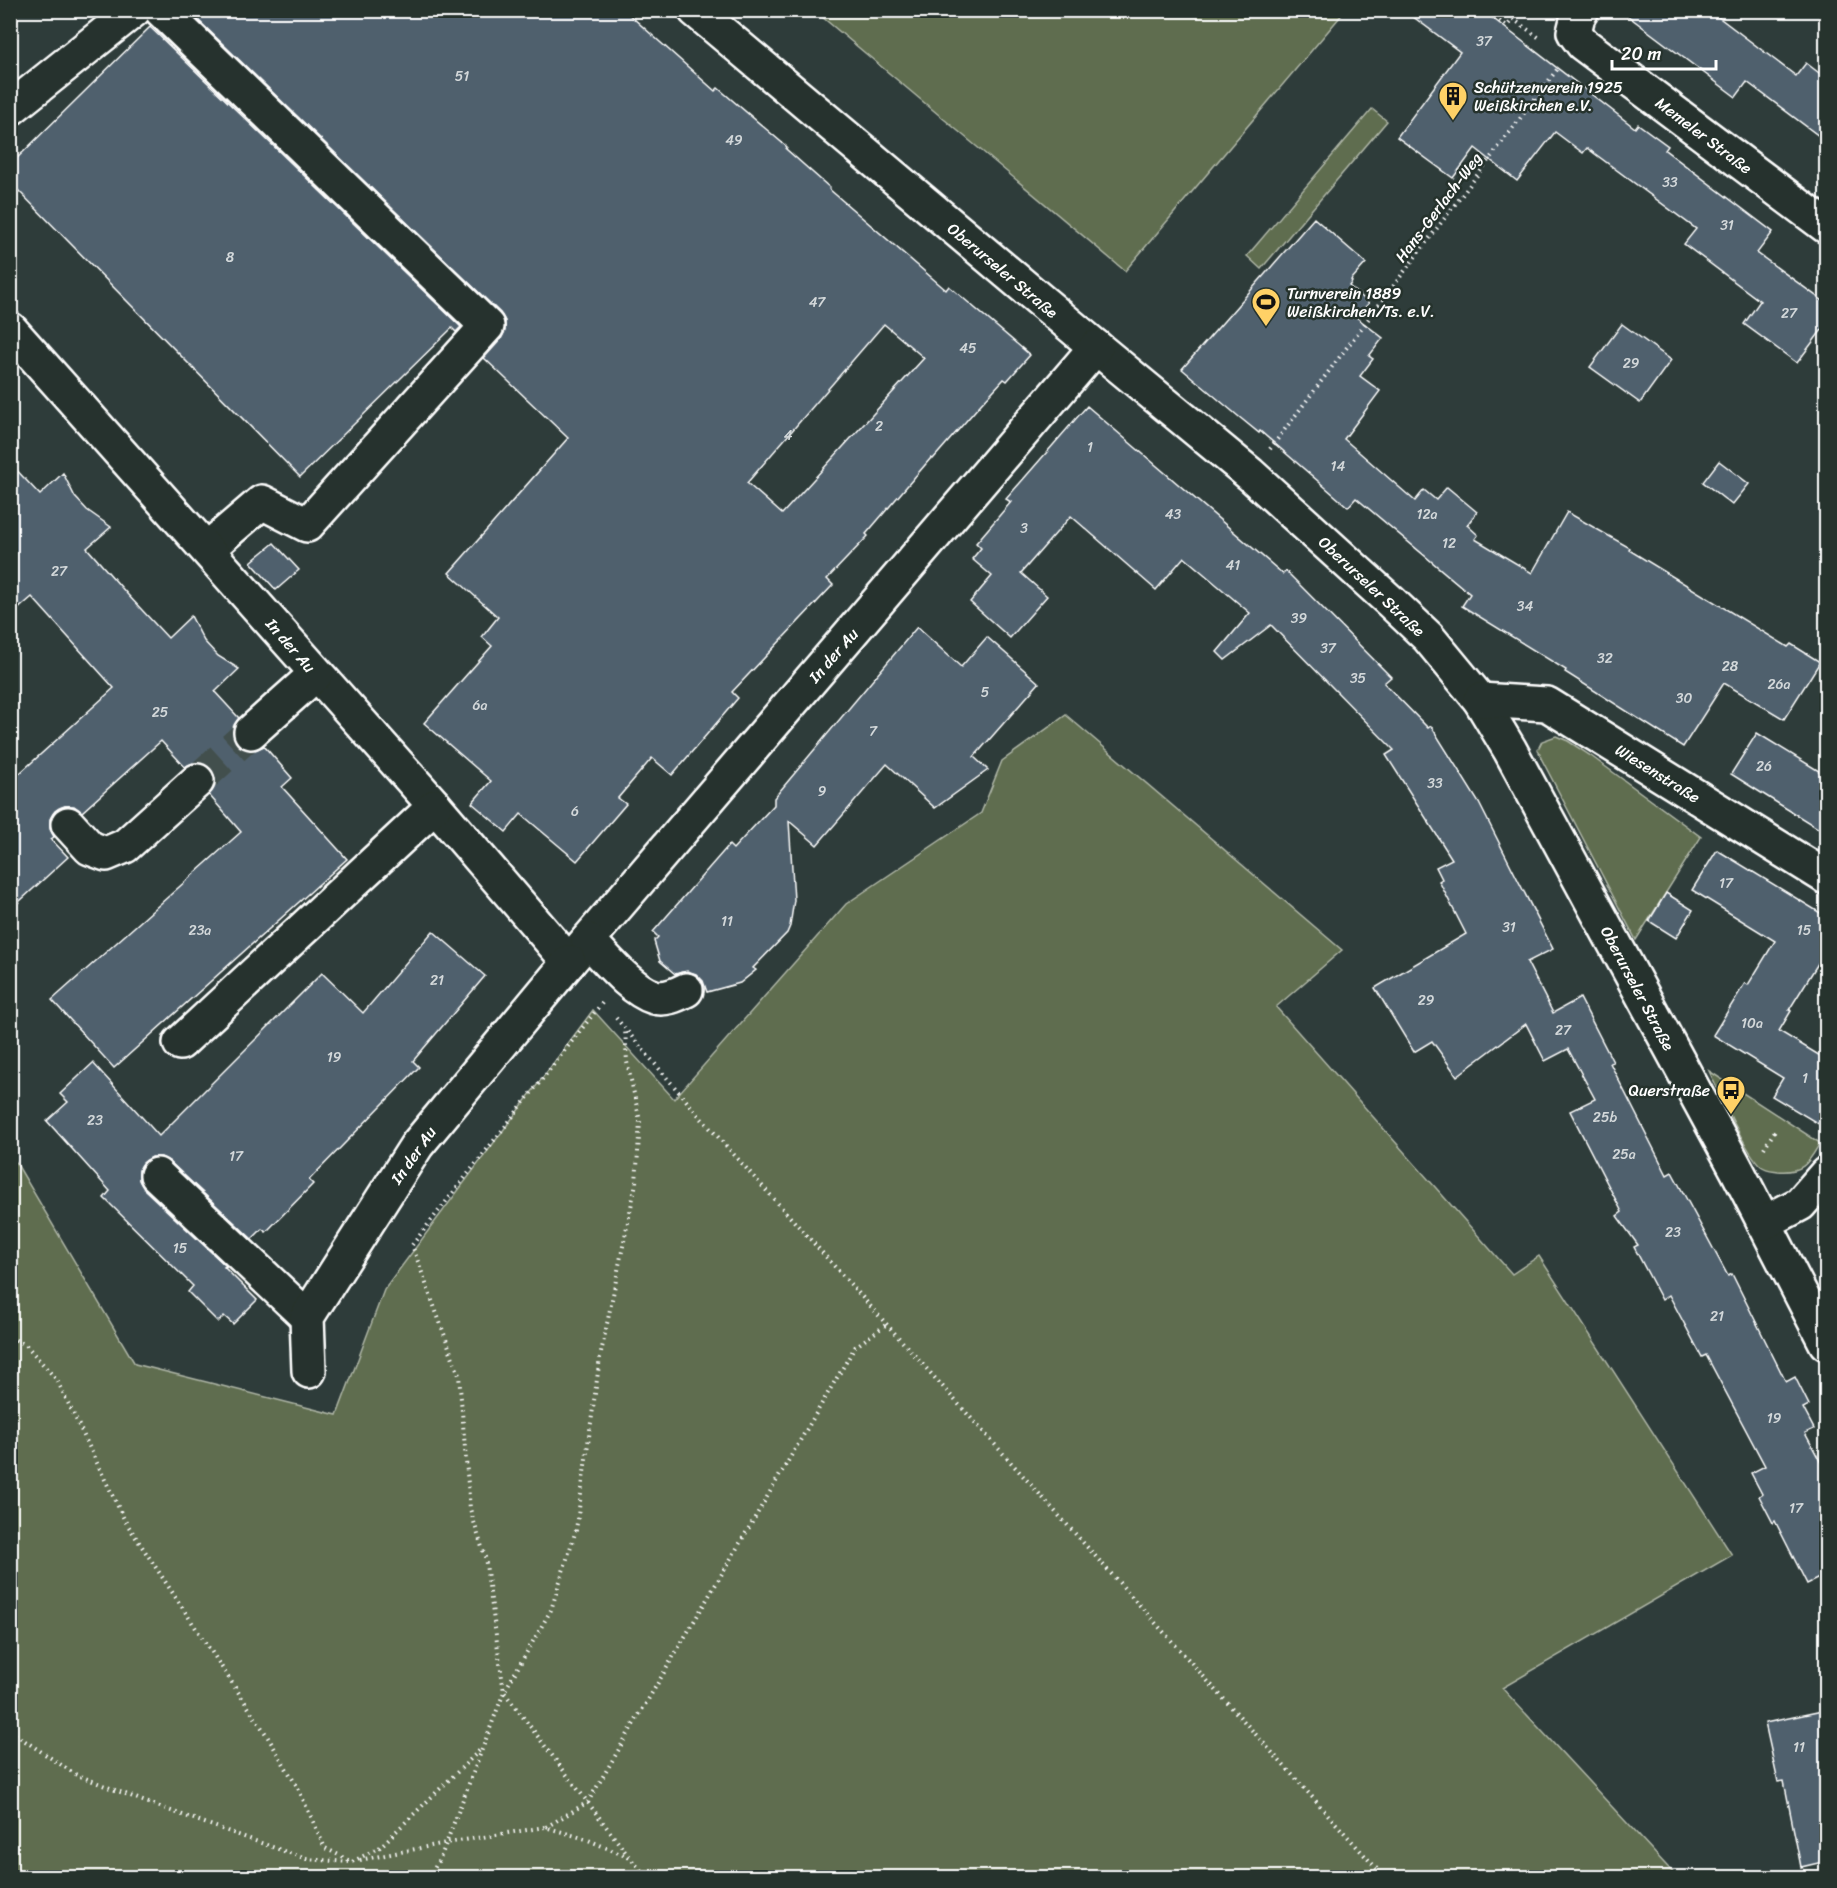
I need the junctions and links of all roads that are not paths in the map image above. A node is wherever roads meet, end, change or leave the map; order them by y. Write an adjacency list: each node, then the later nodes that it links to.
1 (134, 10): 5 (street)
2 (161, 10): 9 (street)
3 (695, 10): 8 (street, Oberurseler Straße)
4 (1582, 10): 6 (street, Memeler Straße)
5 (10, 109)
6 (1827, 226)
7 (10, 329): 9 (street, In der Au)
8 (1096, 348): 11 (street, Oberurseler Straße); 17 (street, In der Au)
9 (207, 549): 10 (street, In der Au)
10 (316, 674): 12 (street); 14 (street, In der Au)
11 (1480, 700): 16 (street, Wiesenstraße); 22 (street, Oberurseler Straße)
12 (251, 732)
13 (197, 781): 15 (street)
14 (435, 806): 17 (street, In der Au); 19 (street)
15 (68, 824)
16 (1827, 877)
17 (579, 951): 18 (street); 23 (street, In der Au)
18 (686, 990)
19 (180, 1043)
20 (1827, 1174): 22 (street)
21 (157, 1175): 23 (street)
22 (1764, 1223): 24 (street, Oberurseler Straße)
23 (307, 1317): 25 (street)
24 (1827, 1343)
25 (309, 1371)

